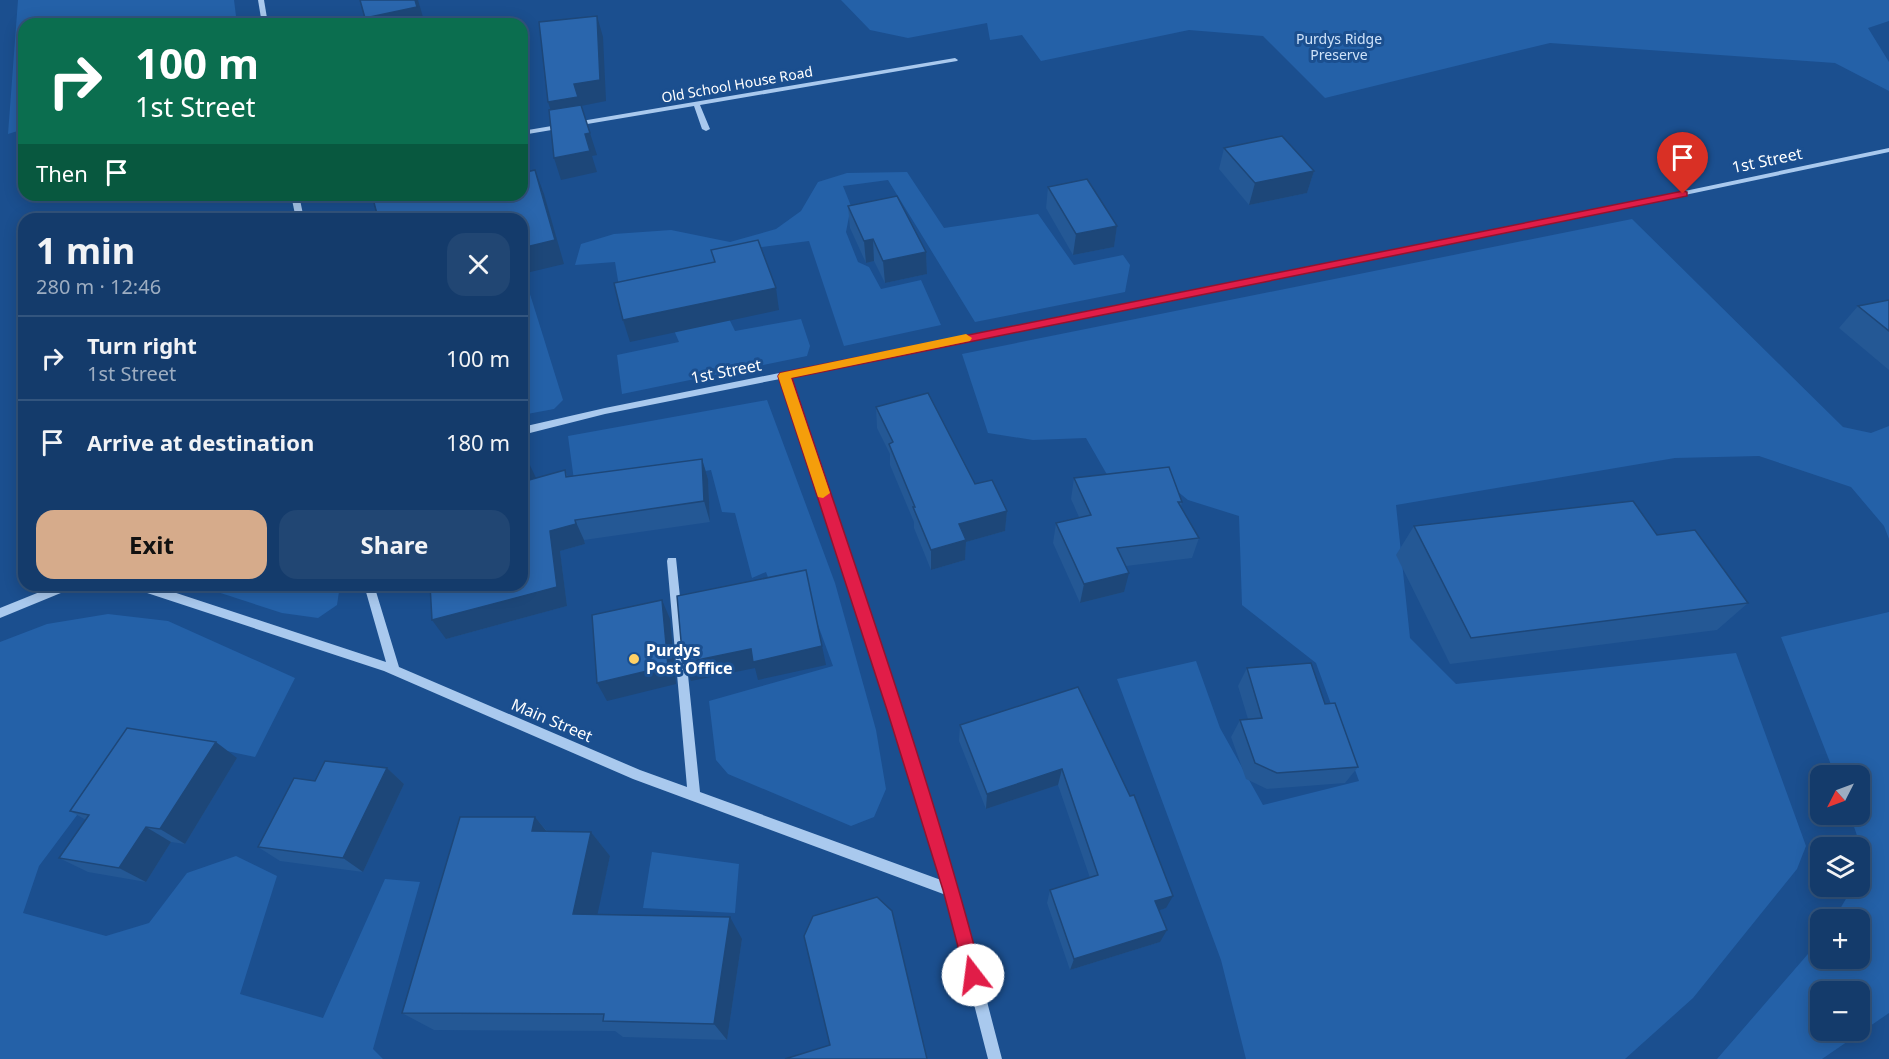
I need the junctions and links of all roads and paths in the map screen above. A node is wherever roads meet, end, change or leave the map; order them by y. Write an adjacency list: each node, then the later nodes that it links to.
1 (261, 0): 2 (street)
2 (265, 18)
3 (955, 60): 4 (street, Old School House Road)
4 (696, 103): 5 (street); 6 (street, Old School House Road)
5 (706, 129)
6 (528, 132)
7 (1889, 150): 8 (street, 1st Street)
8 (784, 376): 9 (street, 1st Street); 17 (street)
9 (528, 430)
10 (672, 561): 16 (street)
11 (54, 591): 14 (street)
12 (156, 591): 15 (street, Main Street)
13 (371, 591): 15 (street)
14 (0, 613)
15 (394, 670): 16 (street, Main Street)
16 (694, 796): 17 (street, Main Street)
17 (951, 890): 18 (street)
18 (995, 1059)

